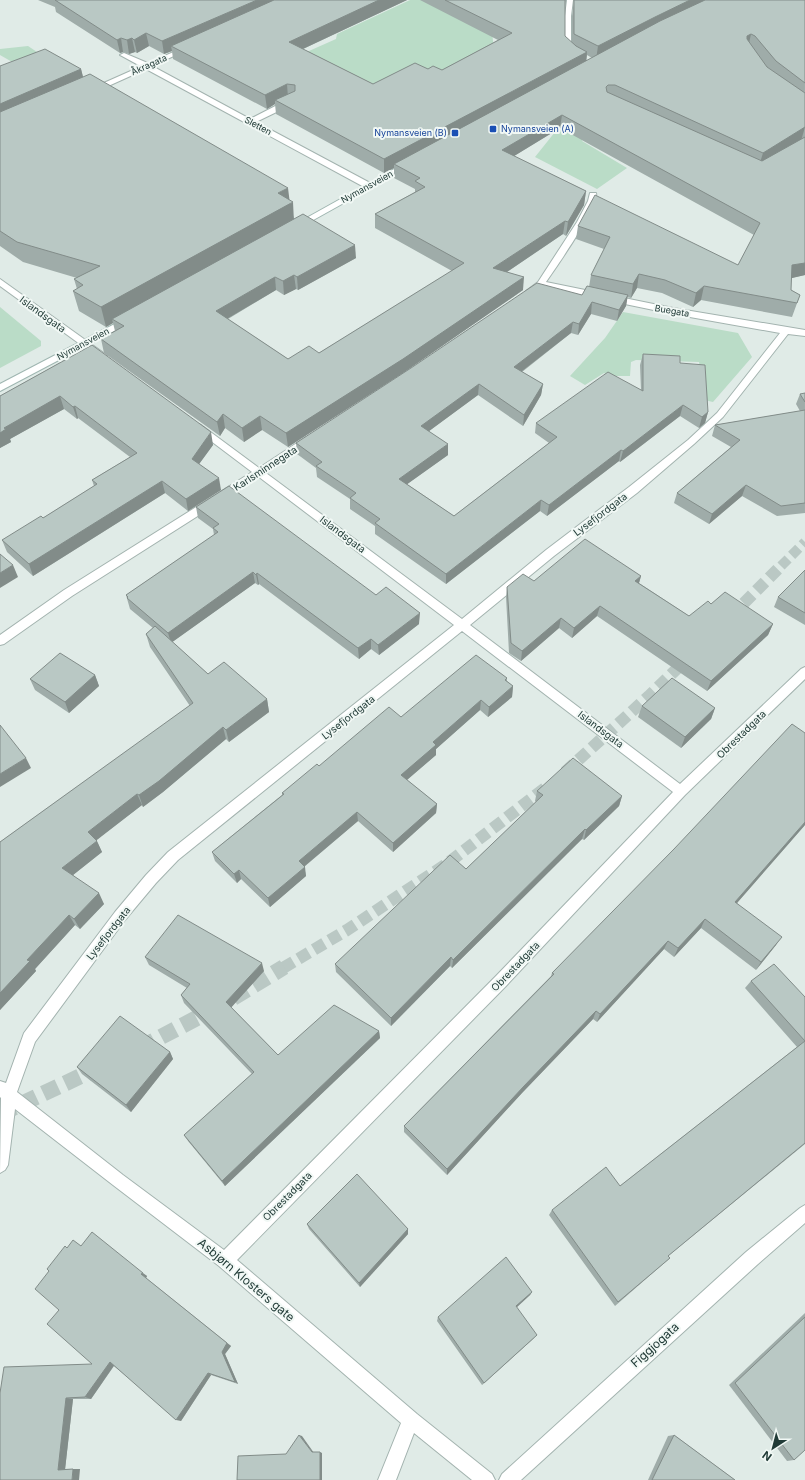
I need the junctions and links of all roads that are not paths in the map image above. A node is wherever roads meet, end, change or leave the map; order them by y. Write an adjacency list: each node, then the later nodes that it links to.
1 (570, 0): 4 (street)
2 (196, 45): 5 (street, Åkragata)
3 (124, 55): 5 (street, Sletten)
4 (578, 56)
5 (147, 66): 6 (street, Åkragata); 8 (street, Sletten)
6 (82, 95)
7 (292, 101): 8 (street, Sletten)
8 (250, 122): 10 (street, Sletten)
9 (419, 159): 10 (street, Nymansveien)
10 (369, 186): 12 (street, Nymansveien)
11 (594, 195): 14 (street)
12 (286, 232)
13 (0, 282): 19 (street, Islandsgata)
14 (541, 284): 15 (street); 17 (street, Buegata)
15 (519, 300)
16 (137, 315): 19 (street, Nymansveien)
17 (786, 331): 18 (street, Buegata); 25 (street, Lysefjordgata)
18 (805, 333)
19 (85, 344): 20 (street, Islandsgata); 21 (street, Nymansveien)
20 (112, 363)
21 (0, 388)
22 (192, 422): 24 (street, Islandsgata)
23 (319, 433): 24 (street, Karlsminnegata)
24 (260, 472): 25 (street, Islandsgata); 26 (street, Karlsminnegata)
25 (462, 624): 28 (street, Islandsgata); 29 (street, Lysefjordgata)
26 (0, 641)
27 (805, 672): 28 (street, Obrestadgata)
28 (681, 791): 32 (street, Obrestadgata)
29 (4, 1091): 30 (street, Lysefjordgata); 32 (street, Asbjørn Klosters gate)
30 (0, 1165)
31 (805, 1213): 36 (street, Figgjogata)
32 (225, 1260): 33 (street, Asbjørn Klosters gate)
33 (412, 1420): 34 (street); 35 (street, Asbjørn Klosters gate)
34 (387, 1480)
35 (486, 1480)
36 (508, 1480)

